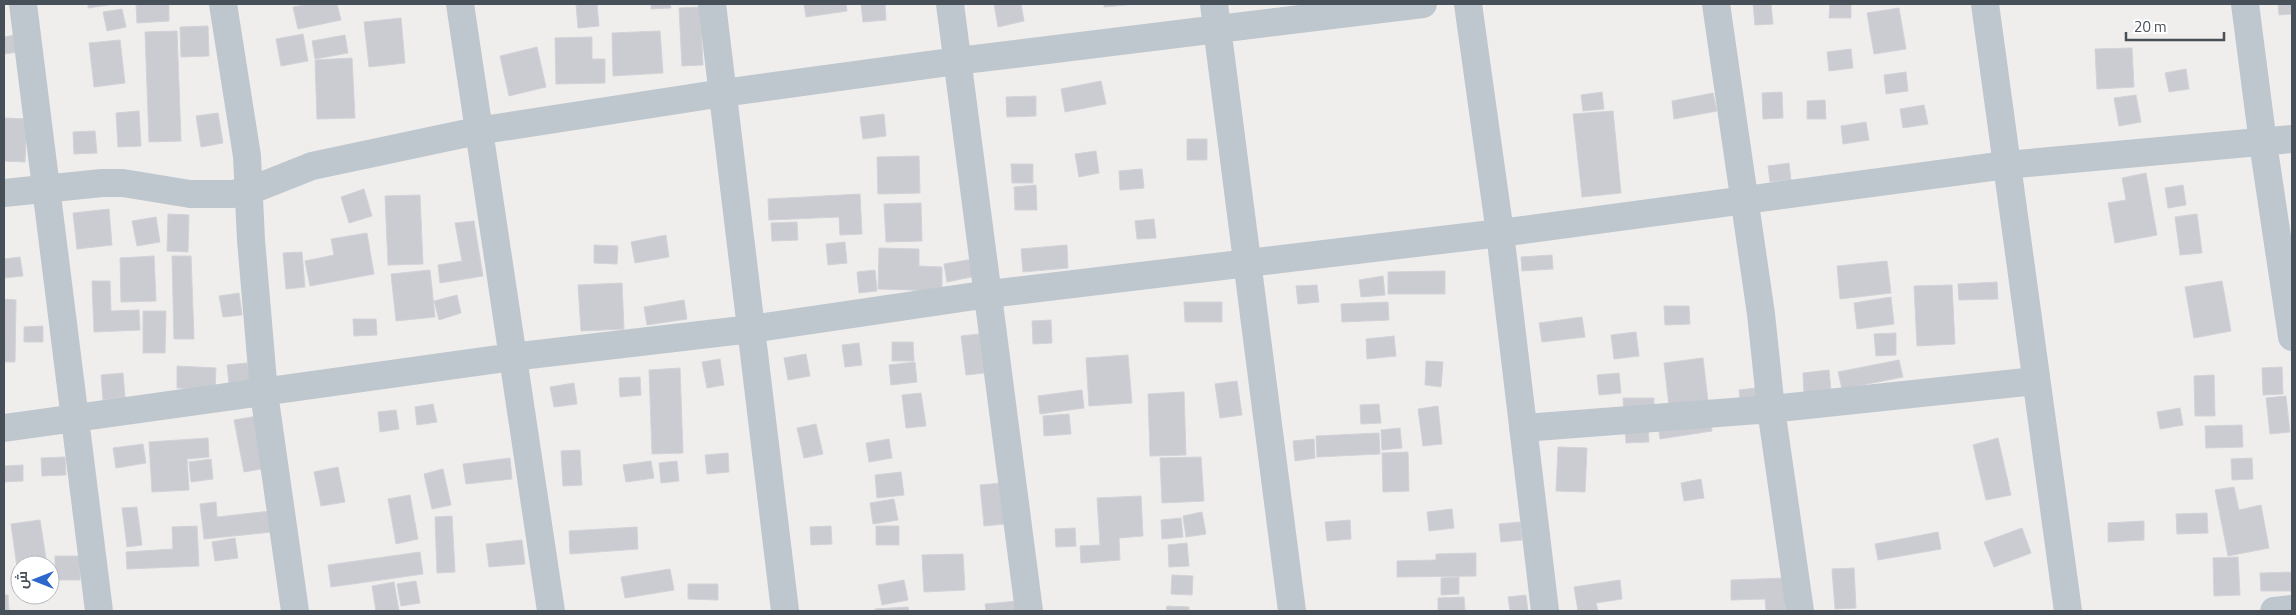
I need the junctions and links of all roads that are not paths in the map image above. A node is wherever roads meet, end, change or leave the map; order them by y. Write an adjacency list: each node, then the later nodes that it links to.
1 (23, 4): 18 (street)
2 (223, 4): 19 (street)
3 (460, 4): 14 (street)
4 (712, 4): 13 (street)
5 (950, 4): 12 (street)
6 (1423, 4): 11 (street)
7 (1468, 4): 22 (street)
8 (1716, 4): 21 (street)
9 (1985, 4): 17 (street)
10 (2245, 4): 16 (street)
11 (1215, 16): 12 (street); 23 (street)
12 (957, 61): 13 (street); 24 (street)
13 (723, 93): 14 (street); 25 (street)
14 (478, 131): 19 (street); 27 (street)
15 (2292, 139): 16 (street)
16 (2263, 143): 17 (street); 26 (street)
17 (2006, 165): 21 (street); 28 (street)
18 (44, 188): 19 (street); 20 (street); 31 (street)
19 (249, 191): 29 (street)
20 (4, 193)
21 (1744, 201): 22 (street); 30 (street)
22 (1500, 233): 23 (street); 33 (street)
23 (1248, 263): 24 (street); 40 (street)
24 (989, 294): 25 (street); 39 (street)
25 (751, 328): 27 (street); 38 (street)
26 (2292, 337)
27 (512, 357): 29 (street); 37 (street)
28 (2035, 381): 30 (street); 43 (street)
29 (264, 393): 31 (street); 36 (street)
30 (1771, 409): 33 (street); 42 (street)
31 (74, 420): 32 (street); 35 (street)
32 (4, 428)
33 (1524, 428): 41 (street)
34 (2292, 609): 44 (street)
35 (99, 611)
36 (295, 611)
37 (551, 611)
38 (785, 611)
39 (1029, 611)
40 (1292, 611)
41 (1546, 611)
42 (1800, 611)
43 (2068, 611)
44 (2274, 611)

